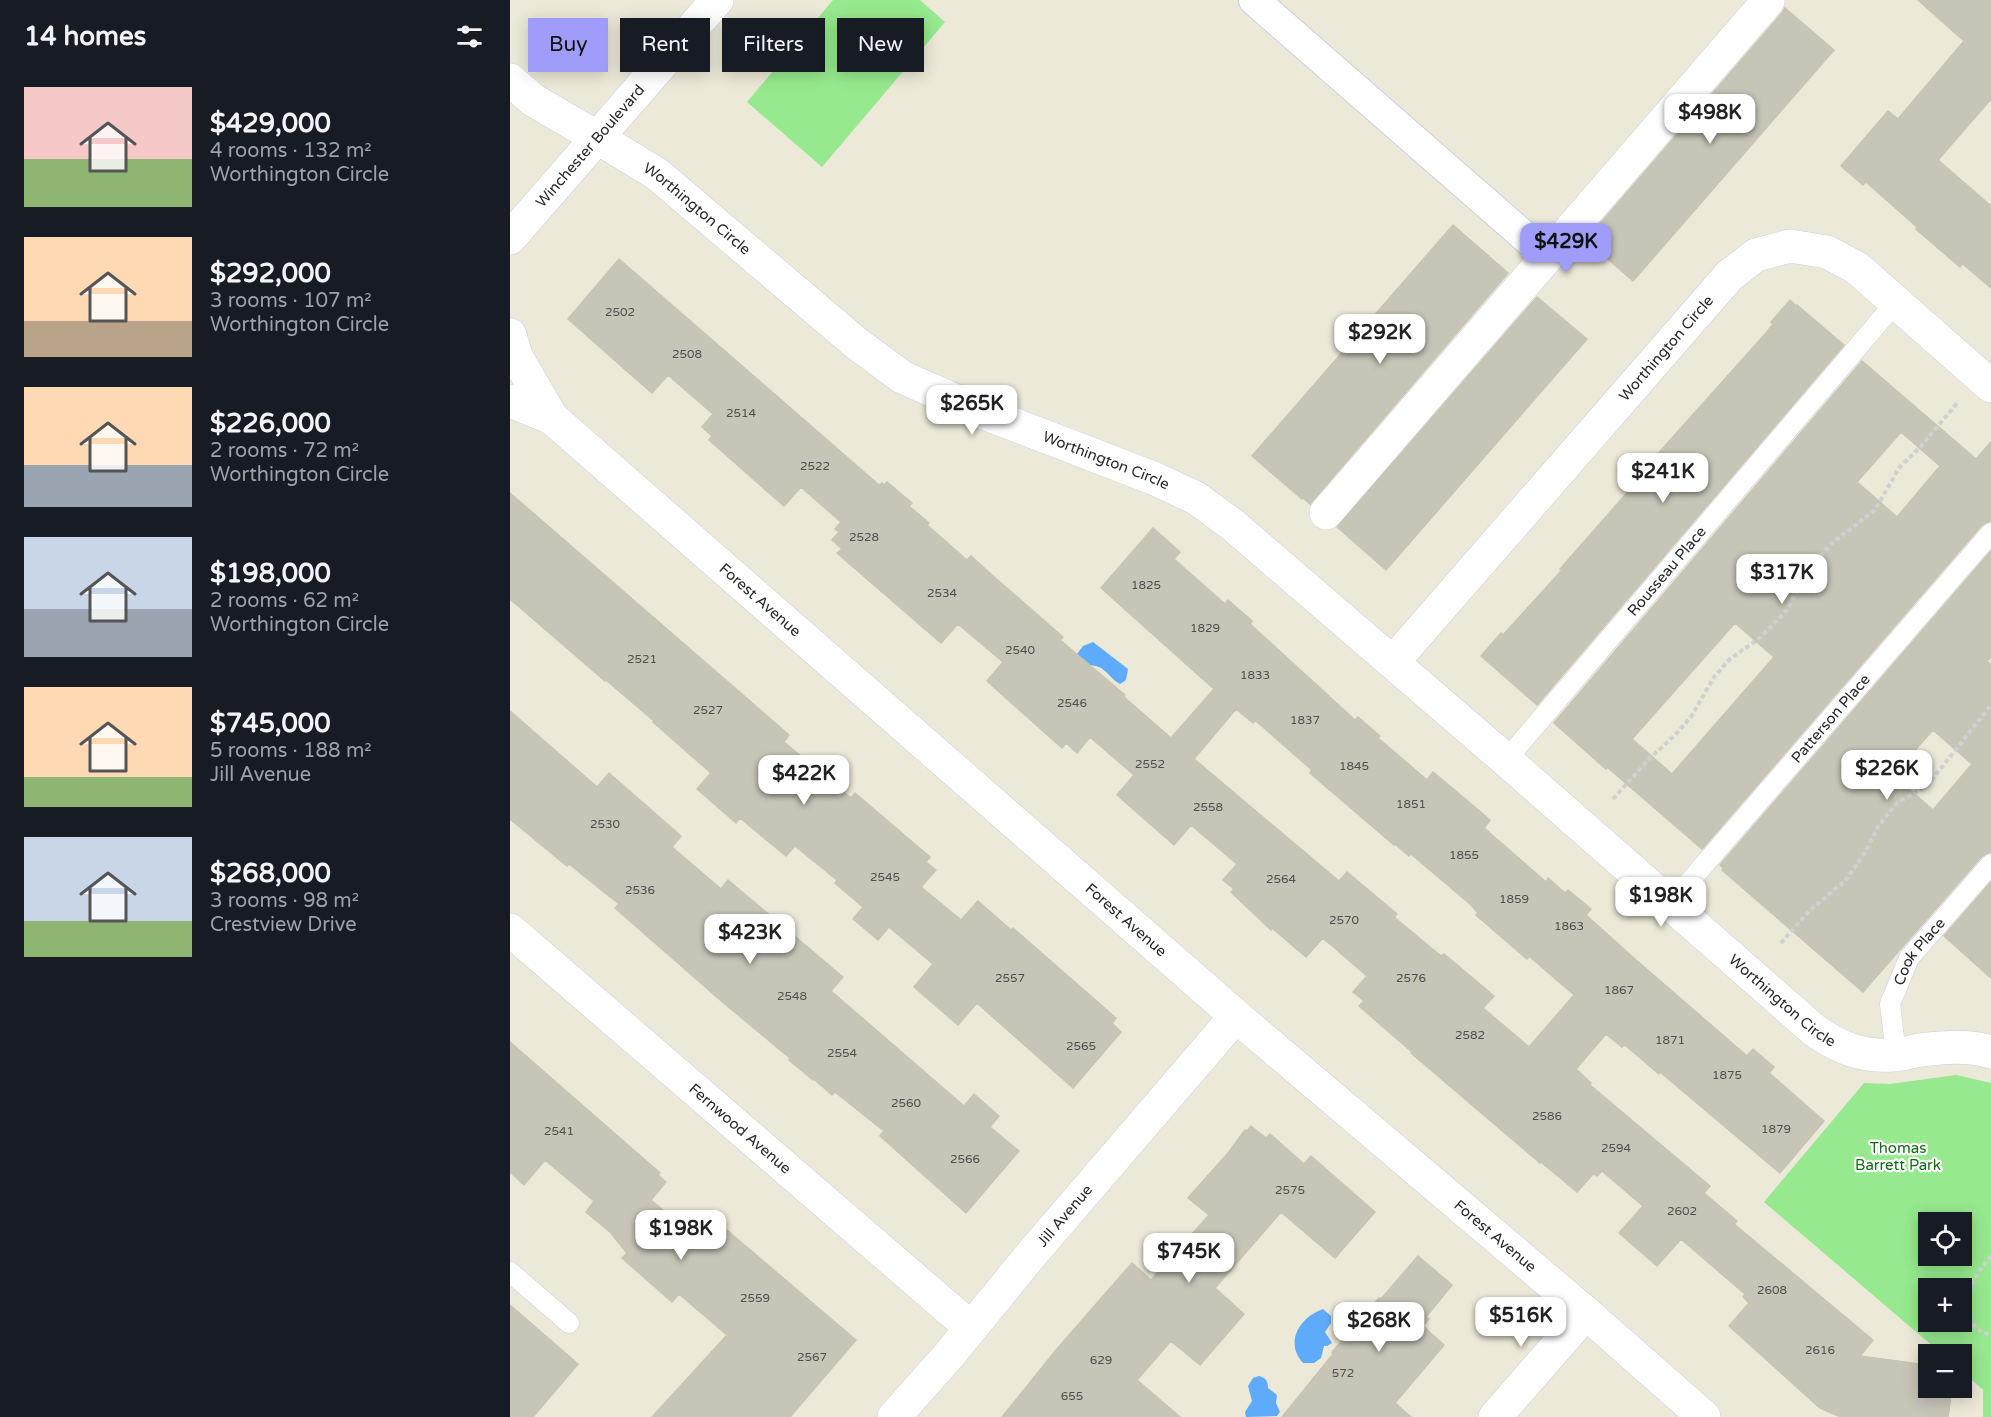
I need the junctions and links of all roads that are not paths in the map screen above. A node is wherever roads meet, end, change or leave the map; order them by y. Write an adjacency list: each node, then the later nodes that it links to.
1 (717, 0): 5 (street, Winchester Boulevard)
2 (1254, 0): 7 (street)
3 (1768, 1): 7 (street)
4 (510, 80): 5 (street)
5 (598, 138): 6 (street, Winchester Boulevard); 15 (street, Worthington Circle)
6 (510, 238)
7 (1547, 256): 13 (street)
8 (1896, 302): 10 (street, Worthington Circle); 15 (street, Worthington Circle); 16 (lane, Rousseau Place)
9 (510, 335): 12 (street, Forest Avenue)
10 (1991, 386)
11 (510, 401): 12 (street, Forest Avenue)
12 (552, 418): 20 (street, Forest Avenue)
13 (1326, 513)
14 (1991, 532): 18 (lane, Patterson Place)
15 (1393, 662): 16 (street, Worthington Circle)
16 (1506, 760): 18 (street, Worthington Circle)
17 (1991, 864): 22 (lane, Cook Place)
18 (1671, 903): 22 (street, Worthington Circle)
19 (510, 930): 26 (street, Fernwood Avenue)
20 (1236, 1016): 24 (street, Forest Avenue); 26 (street, Jill Avenue)
21 (1991, 1052): 22 (street, Worthington Circle)
22 (1896, 1055)
23 (510, 1272): 25 (lane)
24 (1586, 1313): 28 (street); 29 (street, Forest Avenue)
25 (569, 1323)
26 (970, 1327): 27 (street, Jill Avenue)
27 (894, 1417)
28 (1495, 1417)
29 (1704, 1417)

